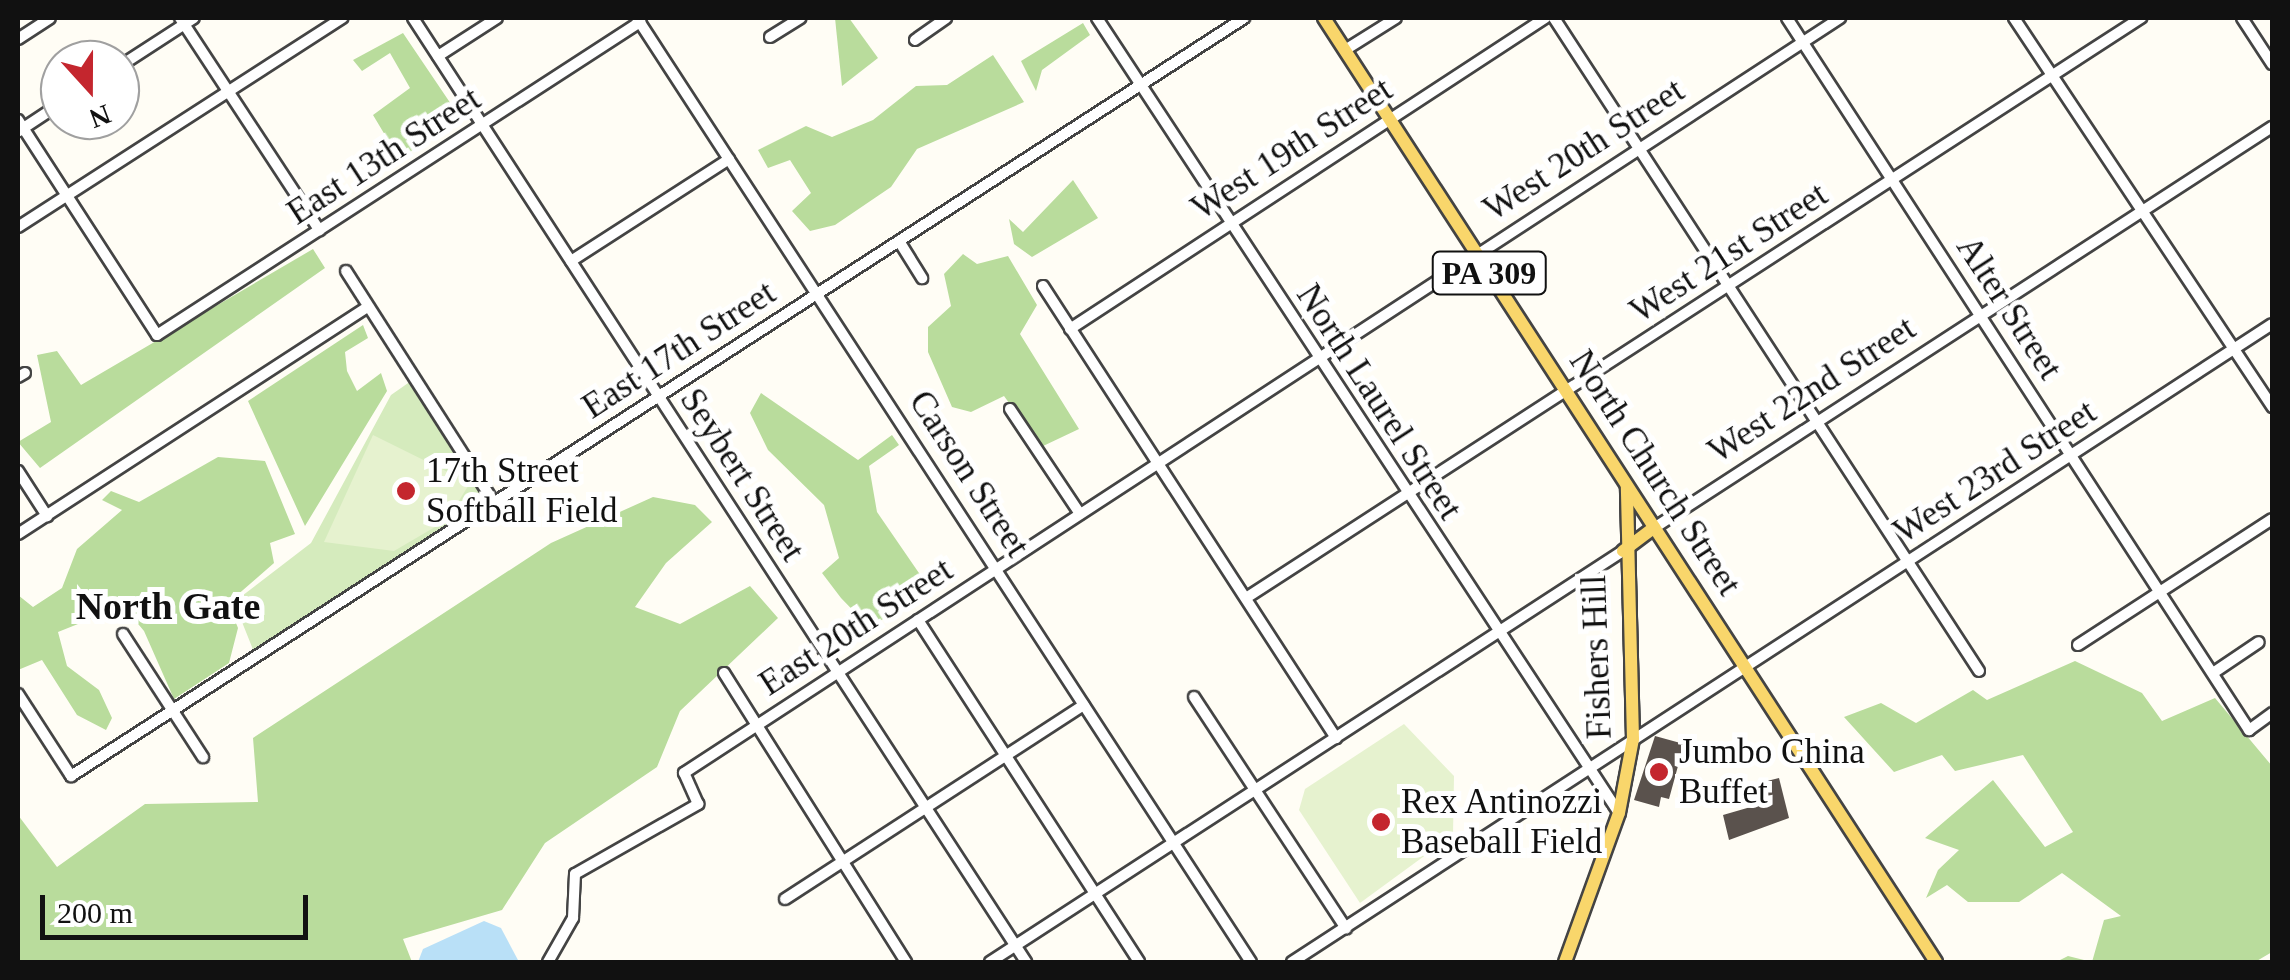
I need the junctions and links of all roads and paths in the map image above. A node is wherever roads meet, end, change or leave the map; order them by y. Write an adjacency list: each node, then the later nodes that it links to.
1 (50, 18): 21 (street)
2 (342, 18): 30 (street)
3 (412, 18): 26 (street, Seybert Street)
4 (498, 18): 26 (street)
5 (800, 18): 20 (street)
6 (946, 18): 22 (street)
7 (1097, 18): 29 (street, North Laurel Street)
8 (1244, 18): 29 (street, East 17th Street)
9 (1324, 18): 24 (main road, North Church Street / PA 309)
10 (1396, 18): 24 (street)
11 (1544, 18): 31 (street, West 19th Street)
12 (1554, 18): 35 (street)
13 (1787, 18): 23 (street, Alter Street)
14 (1840, 18): 23 (street, West 20th Street)
15 (2014, 18): 28 (street)
16 (2141, 18): 28 (street, West 21st Street)
17 (2242, 18): 27 (street)
18 (186, 20): 25 (street); 30 (street)
19 (639, 20): 32 (street, East 13th Street); 36 (street, Carson Street)
20 (770, 37)
21 (18, 39)
22 (915, 40)
23 (1802, 40): 35 (street, West 20th Street); 37 (street, Alter Street)
24 (1345, 50): 31 (main road, North Church Street / PA 309)
25 (140, 52)
26 (438, 56): 32 (street, Seybert Street)
27 (2272, 64)
28 (2052, 76): 37 (street, West 21st Street); 39 (street)
29 (1140, 84): 40 (street, North Laurel Street); 43 (street, East 17th Street)
30 (227, 91): 38 (street); 42 (street)
31 (1391, 117): 40 (street, West 19th Street); 44 (main road, North Church Street / PA 309)
32 (482, 124): 42 (street, East 13th Street); 45 (street, Seybert Street)
33 (19, 127): 38 (street)
34 (2272, 127): 39 (street, West 22nd Street)
35 (1642, 150): 44 (street, West 20th Street); 49 (street)
36 (729, 159): 45 (street); 50 (street, Carson Street)
37 (1892, 180): 49 (street, West 21st Street); 52 (street, Alter Street)
38 (66, 195): 41 (street); 42 (street, East 13th Street)
39 (2141, 213): 52 (street, West 22nd Street); 55 (street)
40 (1230, 223): 54 (street, West 19th Street); 56 (street, North Laurel Street)
41 (18, 227)
42 (319, 230)
43 (899, 240): 47 (street); 50 (street, East 17th Street)
44 (1476, 252): 56 (street, West 20th Street); 57 (main road, North Church Street / PA 309)
45 (571, 262): 58 (street, Seybert Street)
46 (346, 271): 51 (street)
47 (922, 278)
48 (1043, 286): 54 (street)
49 (1728, 286): 57 (street, West 21st Street); 61 (street)
50 (817, 294): 58 (street, East 17th Street); 75 (street, Carson Street)
51 (367, 307): 67 (street); 69 (street)
52 (1981, 316): 61 (street, West 22nd Street); 62 (street, Alter Street)
53 (2272, 324): 55 (street, West 23rd Street)
54 (1070, 329): 63 (street)
55 (2234, 349): 59 (street); 62 (street, West 23rd Street)
56 (1316, 355): 63 (street, West 20th Street); 66 (street, North Laurel Street)
57 (1566, 391): 65 (main road, North Church Street / PA 309); 66 (street, West 21st Street)
58 (658, 396): 67 (street, East 17th Street); 85 (street, Seybert Street)
59 (2272, 407)
60 (1010, 409): 68 (street)
61 (1820, 422): 71 (street, West 22nd Street); 74 (street)
62 (2071, 455): 74 (street, West 23rd Street); 76 (street, Alter Street)
63 (1159, 463): 68 (street, East 20th Street); 77 (street)
64 (18, 471): 69 (street)
65 (1626, 486): 71 (main road, North Church Street / PA 309); 73 (main road, Fishers Hill)
66 (1406, 494): 77 (street, West 21st Street); 80 (street, North Laurel Street)
67 (494, 502): 91 (street, East 17th Street)
68 (1080, 514): 75 (street, East 20th Street)
69 (47, 516): 72 (street)
70 (2272, 519): 76 (street)
71 (1654, 528): 73 (main road, West 22nd Street); 83 (main road, North Church Street / PA 309)
72 (18, 534)
73 (1623, 551): 80 (street, West 22nd Street); 95 (main road, Fishers Hill)
74 (1911, 560): 83 (street, West 23rd Street); 84 (street)
75 (998, 567): 78 (street, East 20th Street); 90 (street, Carson Street)
76 (2160, 592): 82 (street); 87 (street, Alter Street)
77 (1246, 598): 94 (street)
78 (918, 620): 85 (street, East 20th Street); 96 (street)
79 (122, 634): 91 (street)
80 (1497, 635): 94 (street, West 22nd Street); 98 (street, North Laurel Street)
81 (2259, 642): 87 (street)
82 (2078, 645)
83 (1747, 666): 95 (street, West 23rd Street); 116 (main road, North Church Street / PA 309)
84 (1978, 671)
85 (837, 672): 93 (street, East 20th Street); 100 (street, Seybert Street)
86 (724, 673): 93 (street)
87 (2213, 673): 92 (street, Alter Street)
88 (18, 694): 91 (street, East 17th Street)
89 (1194, 697): 99 (street)
90 (1084, 705): 96 (street); 102 (street, Carson Street)
91 (172, 710): 97 (street)
92 (2272, 713)
93 (758, 725): 103 (street); 108 (street, East 20th Street)
94 (1336, 738): 99 (street, West 22nd Street)
95 (1633, 739): 98 (street, West 23rd Street); 101 (main road, Fishers Hill)
96 (1005, 756): 100 (street); 104 (street)
97 (203, 757)
98 (1586, 772): 101 (street, North Laurel Street); 106 (street, West 23rd Street)
99 (1254, 791): 102 (street, West 22nd Street); 106 (street)
100 (926, 808): 103 (street); 107 (street, Seybert Street)
101 (1619, 814): 115 (main road, Fishers Hill)
102 (1174, 844): 104 (street, West 22nd Street); 113 (street, Carson Street)
103 (841, 862): 105 (street); 109 (street)
104 (1095, 894): 107 (street, West 22nd Street); 112 (street)
105 (785, 898)
106 (1346, 928): 114 (street, West 23rd Street)
107 (1015, 946): 110 (street, West 22nd Street); 111 (street, Seybert Street)
108 (548, 962)
109 (906, 962)
110 (990, 962)
111 (1026, 962)
112 (1139, 962)
113 (1251, 962)
114 (1292, 962)
115 (1565, 962)
116 (1936, 962)

